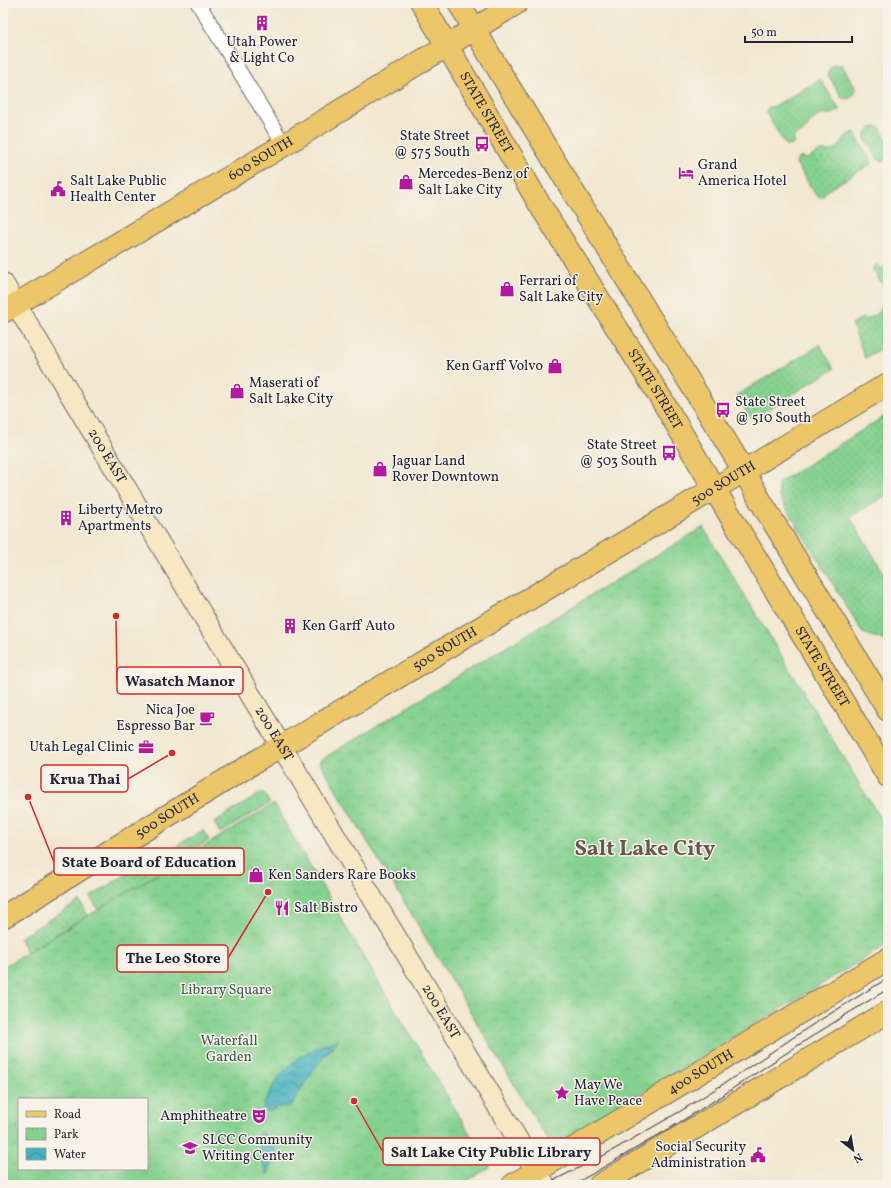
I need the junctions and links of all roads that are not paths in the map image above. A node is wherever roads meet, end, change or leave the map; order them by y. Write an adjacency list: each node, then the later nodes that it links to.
1 (198, 3): 7 (street)
2 (422, 3): 6 (main road, STATE STREET)
3 (458, 3): 5 (main road)
4 (517, 3): 5 (main road, 600 SOUTH)
5 (474, 29): 6 (main road, 600 SOUTH); 11 (main road)
6 (446, 46): 7 (main road, 600 SOUTH); 12 (main road, STATE STREET)
7 (284, 145): 9 (main road, 600 SOUTH)
8 (3, 283): 9 (street, 200 EAST)
9 (9, 308): 14 (street, 200 EAST)
10 (888, 384): 11 (main road, 500 SOUTH)
11 (744, 471): 12 (main road, 500 SOUTH); 13 (main road)
12 (714, 489): 14 (main road, 500 SOUTH); 15 (main road, STATE STREET)
13 (888, 710)
14 (281, 746): 16 (main road, 500 SOUTH); 19 (street, 200 EAST)
15 (888, 776)
16 (3, 917)
17 (888, 959): 19 (main road, 400 SOUTH)
18 (888, 1012): 21 (main road)
19 (541, 1178): 20 (main road, 400 SOUTH)
20 (513, 1185)
21 (600, 1185)

